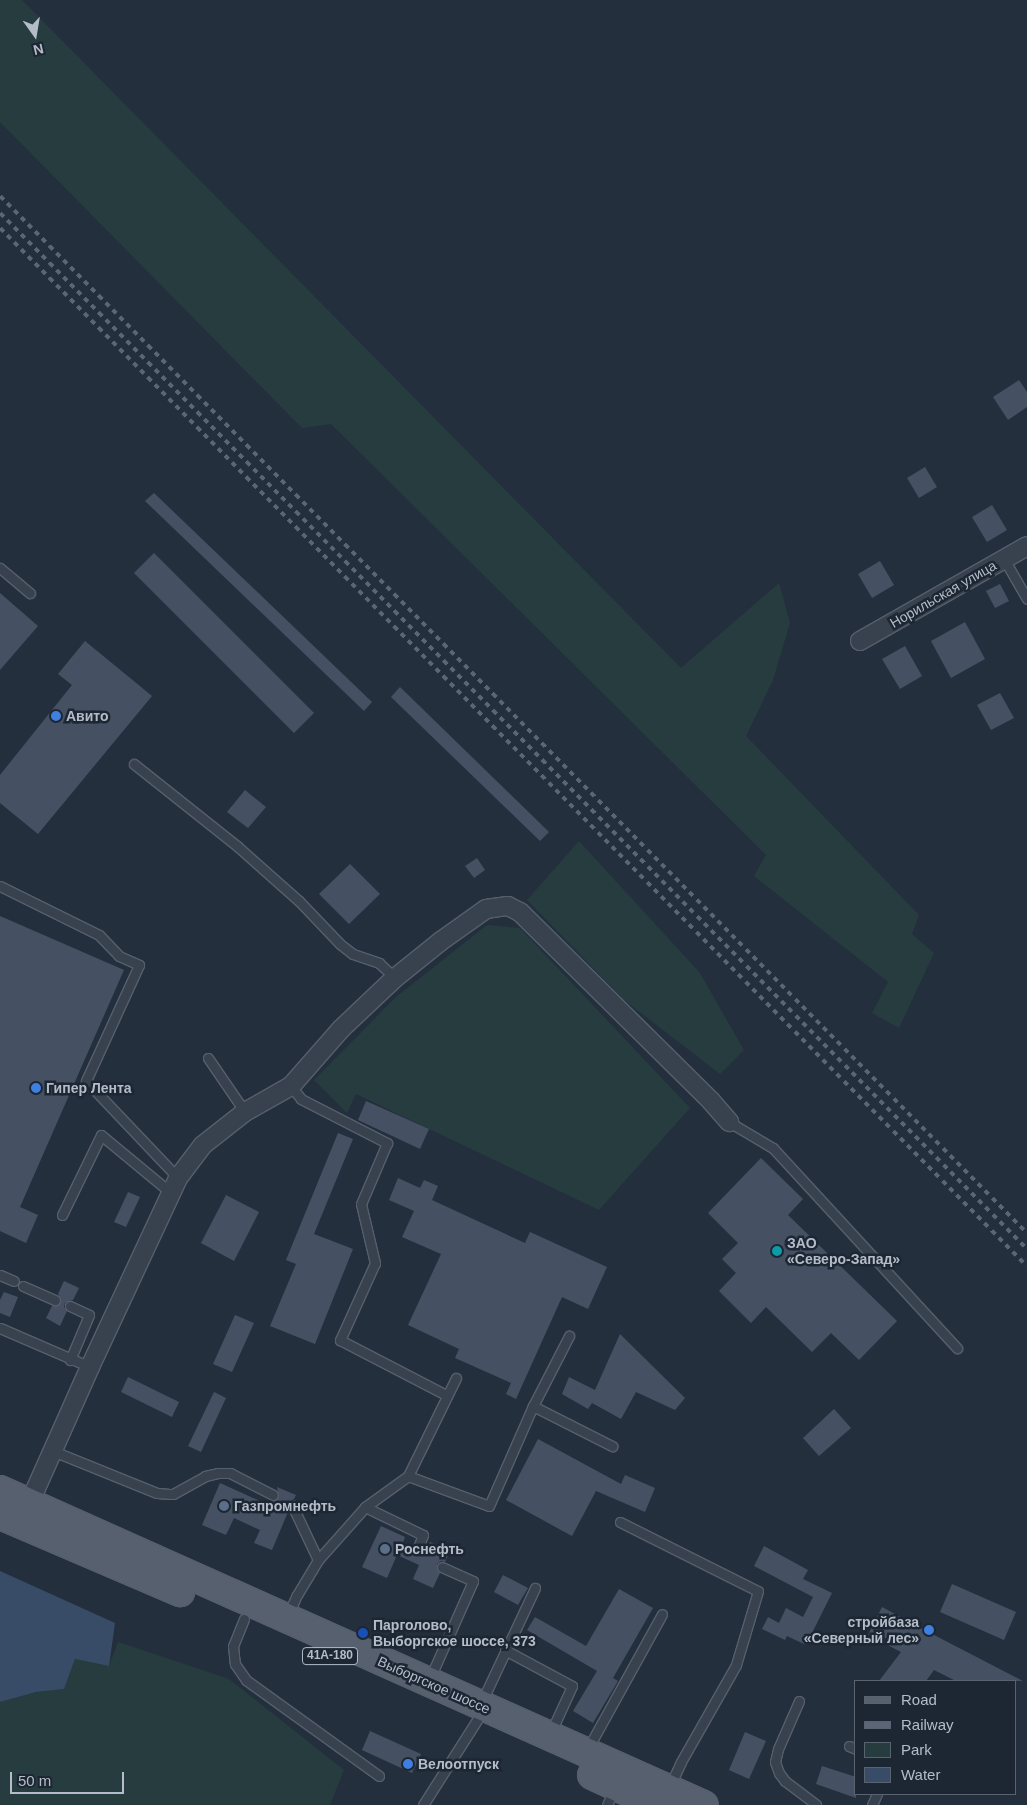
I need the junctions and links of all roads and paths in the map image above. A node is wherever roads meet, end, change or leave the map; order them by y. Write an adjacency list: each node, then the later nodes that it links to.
1 (1027, 546): 2 (street, Норильская улица)
2 (1004, 559): 5 (lane); 6 (street, Норильская улица)
3 (0, 568): 4 (lane)
4 (30, 593)
5 (1027, 599)
6 (860, 641)
7 (134, 764): 9 (lane)
8 (0, 886): 14 (lane)
9 (395, 978): 11 (street); 13 (street)
10 (208, 1058): 12 (lane)
11 (291, 1086): 12 (street); 27 (lane)
12 (245, 1112): 14 (street)
13 (729, 1122): 23 (lane)
14 (175, 1185): 15 (lane); 25 (street)
15 (62, 1215)
16 (0, 1275): 17 (lane)
17 (14, 1281)
18 (24, 1286): 19 (lane)
19 (55, 1300)
20 (70, 1306): 24 (lane)
21 (0, 1328): 24 (lane)
22 (569, 1336): 28 (lane)
23 (957, 1348)
24 (70, 1360): 25 (lane)
25 (90, 1367): 30 (street)
26 (456, 1378): 27 (lane)
27 (446, 1395): 31 (lane)
28 (533, 1406): 29 (lane); 31 (lane)
29 (612, 1446)
30 (53, 1451): 33 (lane); 34 (street)
31 (408, 1476): 36 (lane)
32 (0, 1490): 34 (main road, Выборгское шоссе / 41А-180)
33 (273, 1495)
34 (29, 1504): 45 (main road, Выборгское шоссе / 41А-180)
35 (292, 1504): 40 (lane)
36 (365, 1507): 39 (lane); 40 (lane)
37 (0, 1515): 44 (main road, Выборгское шоссе / 41А-180)
38 (620, 1522): 54 (lane)
39 (416, 1550)
40 (318, 1560): 45 (lane)
41 (442, 1567): 47 (lane)
42 (535, 1588): 46 (lane)
43 (662, 1614): 51 (lane)
44 (244, 1619): 49 (main road, Выборгское шоссе / 41А-180); 52 (lane)
45 (286, 1619): 47 (main road, Выборгское шоссе / 41А-180)
46 (505, 1650): 49 (lane); 50 (lane)
47 (428, 1683): 49 (main road, Выборгское шоссе / 41А-180)
48 (799, 1702): 57 (lane)
49 (478, 1713): 50 (main road, Выборгское шоссе / 41А-180); 53 (main road, Выборгское шоссе / 41А-180); 55 (lane)
50 (549, 1736): 51 (main road, Выборгское шоссе / 41А-180)
51 (586, 1752): 54 (main road, Выборгское шоссе / 41А-180)
52 (379, 1776)
53 (611, 1796): 54 (main road, Выборгское шоссе / 41А-180)
54 (663, 1797): 56 (main road, Выборгское шоссе / 41А-180)
55 (423, 1805)
56 (704, 1805)
57 (818, 1805)

